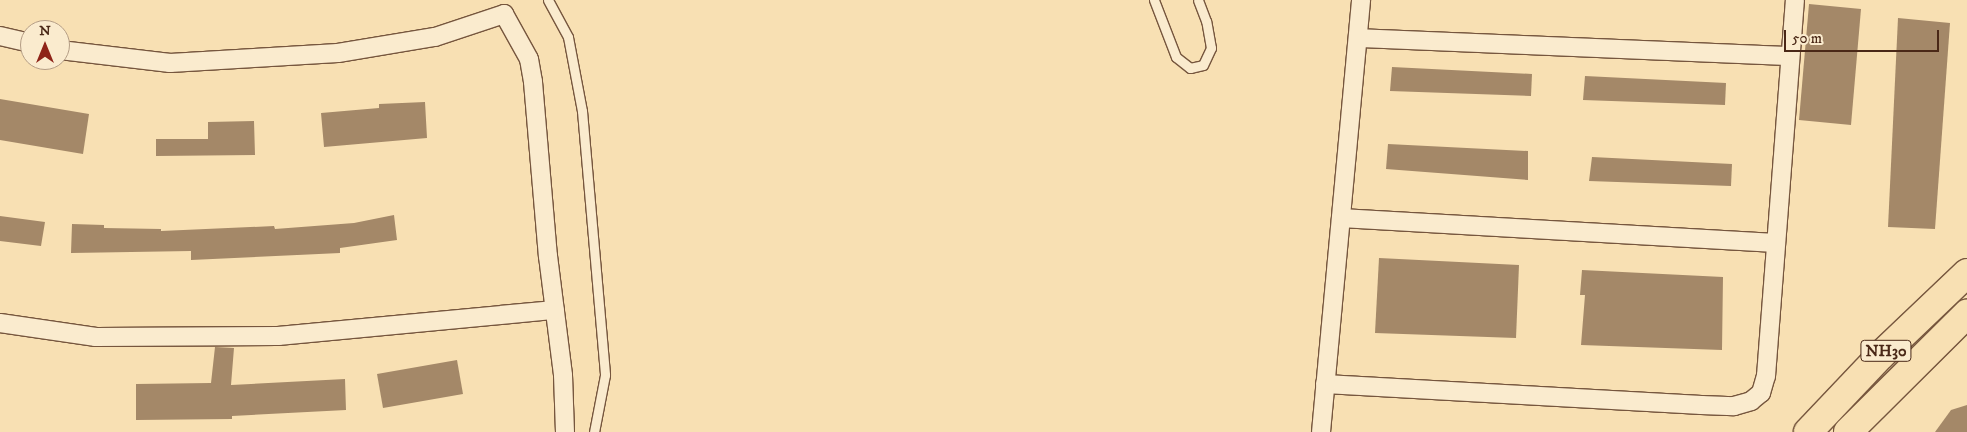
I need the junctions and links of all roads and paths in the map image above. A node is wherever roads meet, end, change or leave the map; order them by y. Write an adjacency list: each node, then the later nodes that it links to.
1 (548, 0): 20 (lane)
2 (1154, 0): 3 (lane)
3 (1198, 0)
4 (1361, 0): 8 (street)
5 (1795, 0): 11 (street)
6 (499, 7): 10 (street); 15 (street)
7 (0, 36): 9 (street)
8 (1358, 38): 11 (street); 12 (street)
9 (20, 41)
10 (70, 51)
11 (1790, 56): 13 (street)
12 (1341, 218): 13 (street); 18 (street)
13 (1776, 243): 18 (street)
14 (1967, 273): 22 (highway, NH30)
15 (555, 310): 17 (street); 19 (street)
16 (1967, 314): 23 (highway, NH30)
17 (0, 323)
18 (1325, 384): 21 (street)
19 (565, 432)
20 (594, 432)
21 (1320, 432)
22 (1808, 432)
23 (1848, 432)

